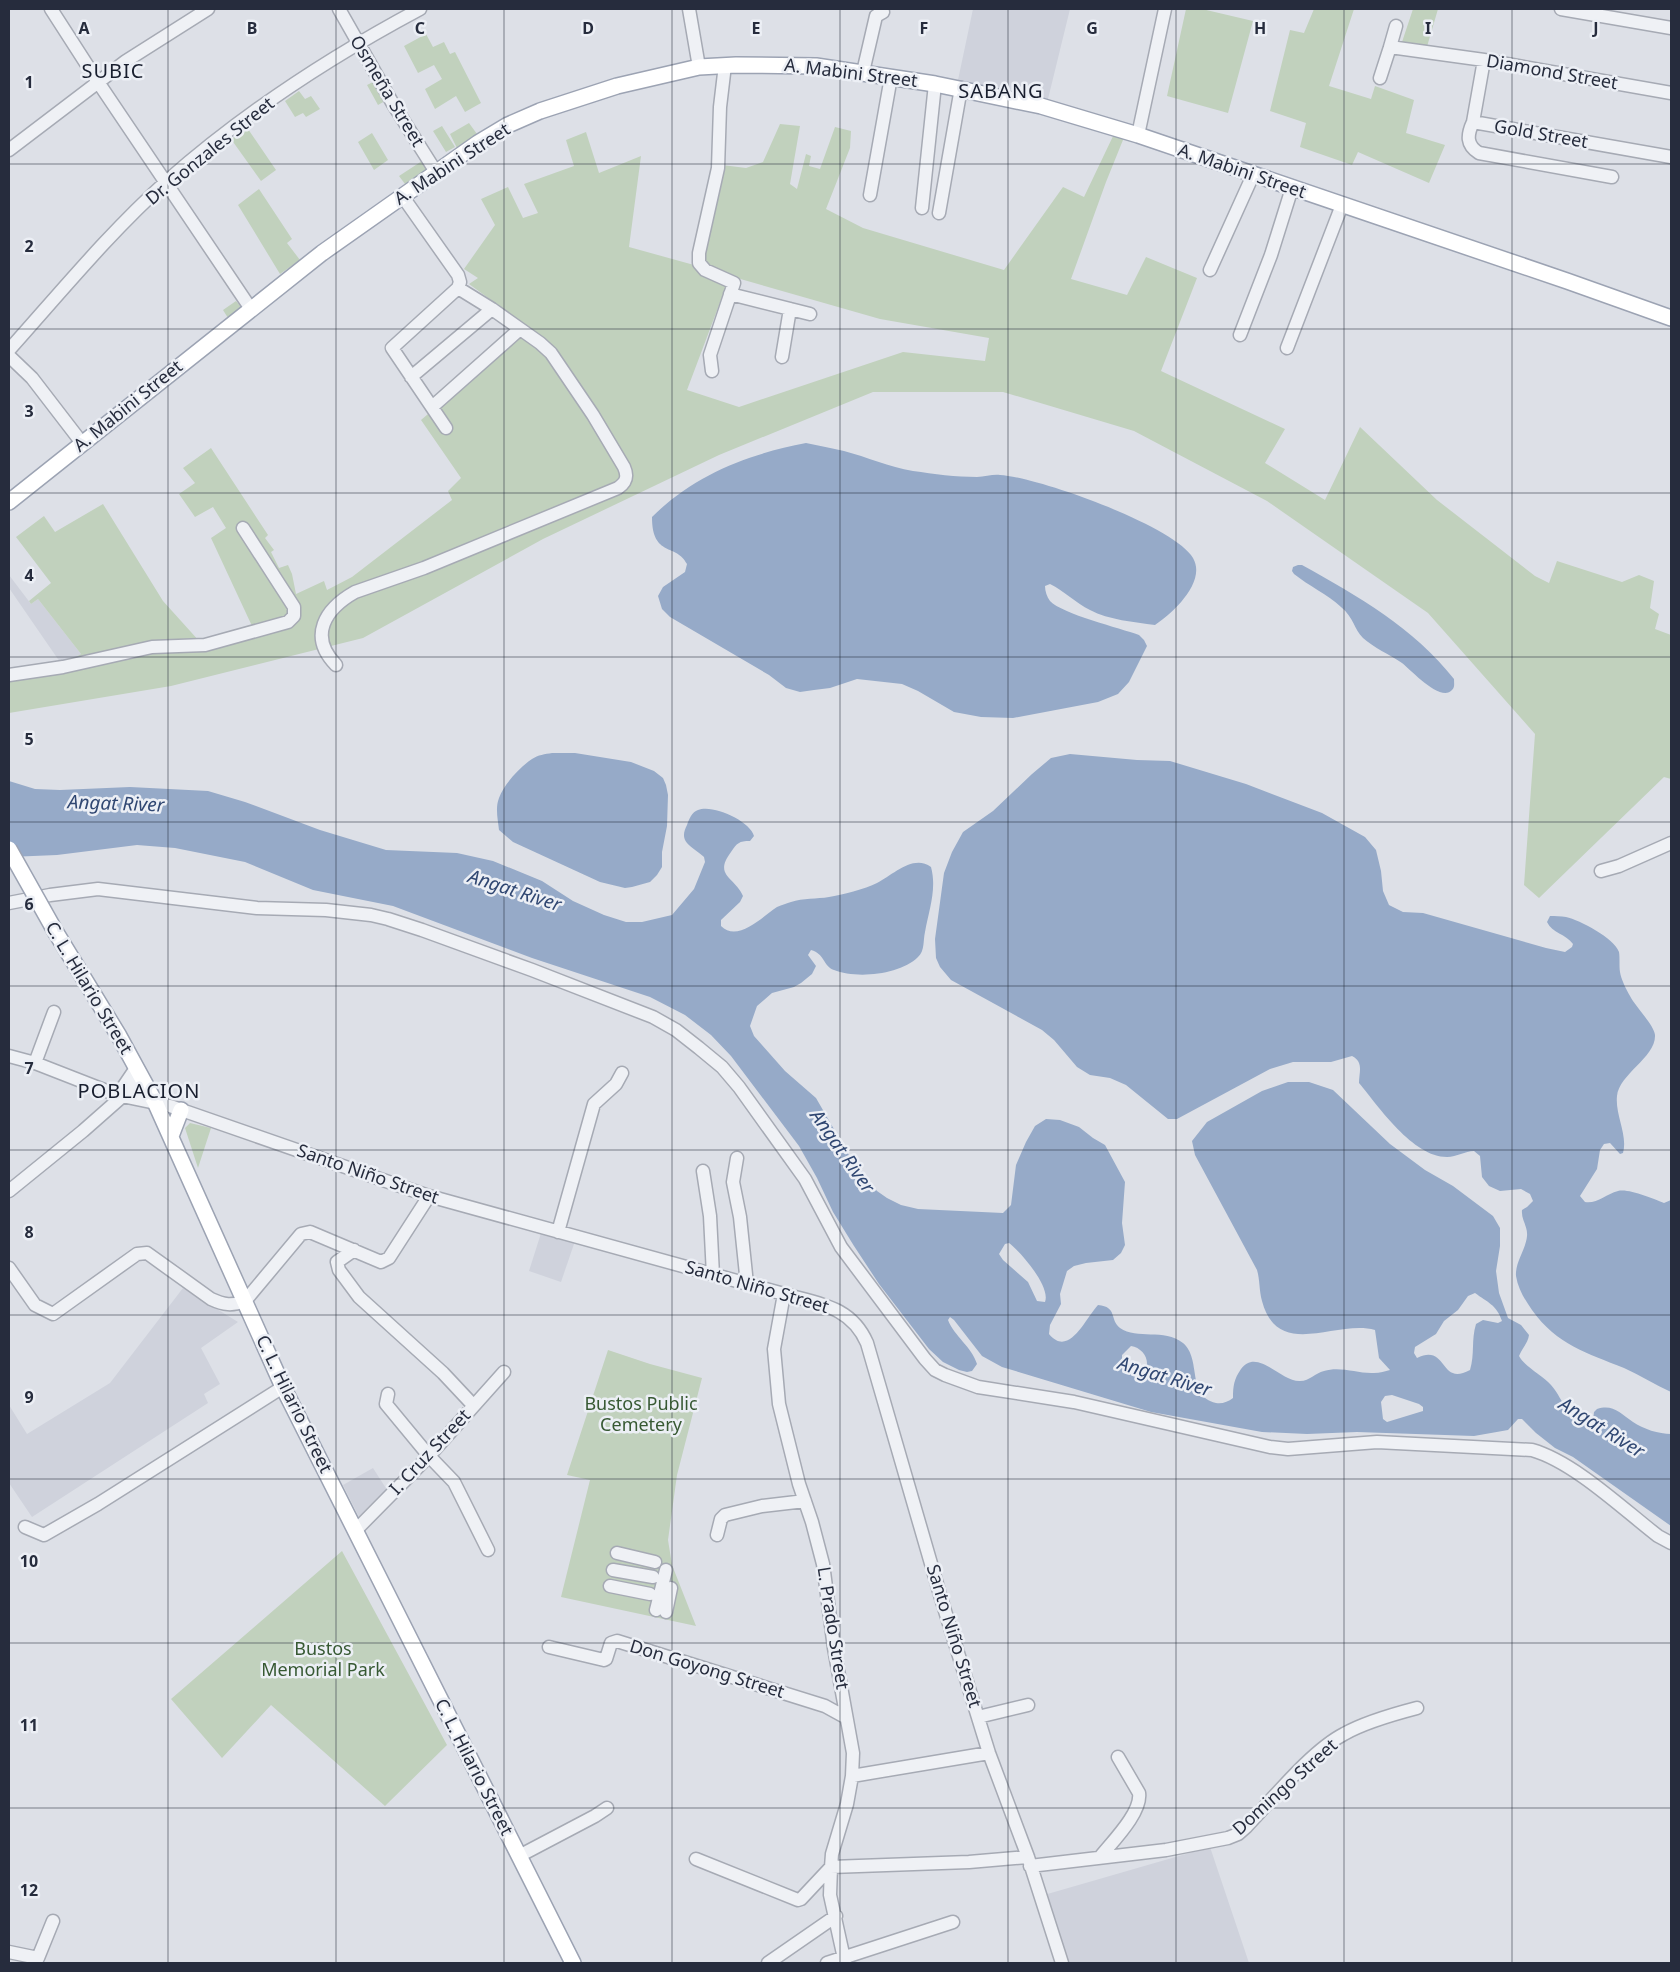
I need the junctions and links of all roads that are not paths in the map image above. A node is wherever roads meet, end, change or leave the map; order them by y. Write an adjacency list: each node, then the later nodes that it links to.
1 (51, 9): 19 (street)
2 (208, 9): 19 (street)
3 (339, 9): 11 (street, Osmeña Street)
4 (420, 9): 11 (street, Dr. Gonzales Street)
5 (689, 9): 15 (street)
6 (1165, 9): 24 (street)
7 (1561, 9): 10 (street)
8 (883, 12): 16 (street)
9 (1396, 26): 12 (street)
10 (1671, 28)
11 (358, 42): 27 (street, Osmeña Street); 30 (street, Dr. Gonzales Street)
12 (1390, 47): 13 (street, Diamond Street); 18 (street)
13 (1484, 60): 22 (street, Diamond Street); 23 (street, Gold Street)
14 (726, 65): 15 (main road, A. Mabini Street); 16 (main road, A. Mabini Street); 39 (street)
15 (699, 67): 27 (main road, A. Mabini Street)
16 (863, 72): 17 (main road, A. Mabini Street)
17 (891, 77): 20 (main road, A. Mabini Street); 32 (street)
18 (1380, 78)
19 (98, 82): 25 (street); 30 (street)
20 (935, 84): 21 (main road, A. Mabini Street); 35 (street)
21 (961, 88): 24 (main road, A. Mabini Street); 36 (street)
22 (1671, 93)
23 (1473, 122): 26 (street, Gold Street); 29 (street)
24 (1138, 135): 28 (main road, A. Mabini Street)
25 (9, 150)
26 (1671, 157)
27 (436, 172): 33 (main road, A. Mabini Street)
28 (1253, 175): 31 (main road, A. Mabini Street); 37 (street)
29 (1612, 177)
30 (166, 182): 40 (street); 48 (street, Dr. Gonzales Street)
31 (1292, 188): 34 (main road, A. Mabini Street); 46 (street)
32 (870, 196)
33 (403, 197): 38 (street); 40 (main road, A. Mabini Street)
34 (1342, 205): 44 (main road, A. Mabini Street); 47 (street)
35 (922, 208)
36 (939, 213)
37 (1210, 270)
38 (458, 288): 41 (street); 52 (street)
39 (730, 294): 42 (street); 51 (street)
40 (251, 309): 55 (main road, A. Mabini Street)
41 (492, 309): 45 (street); 52 (street)
42 (790, 309): 43 (street); 50 (street)
43 (810, 314)
44 (1671, 318)
45 (520, 329): 53 (street); 58 (street)
46 (1240, 335)
47 (1287, 348)
48 (9, 350)
49 (9, 356): 55 (street)
50 (782, 357)
51 (712, 371)
52 (411, 377): 53 (street)
53 (432, 407): 54 (street)
54 (446, 428)
55 (82, 443): 56 (main road, A. Mabini Street)
56 (9, 502)
57 (243, 528): 59 (street)
58 (336, 665)
59 (9, 675)
60 (1671, 843): 62 (street)
61 (9, 849): 68 (main road, C. L. Hilario Street, bridge)
62 (1601, 871)
63 (9, 903): 92 (street)
64 (54, 1012): 66 (street)
65 (9, 1056): 66 (street)
66 (35, 1063): 69 (street)
67 (622, 1073): 76 (street)
68 (145, 1084): 69 (street); 69 (street); 70 (main road); 71 (main road, C. L. Hilario Street)
69 (121, 1096): 74 (street)
70 (176, 1108): 71 (main road); 75 (street, Santo Niño Street)
71 (171, 1136): 82 (main road, C. L. Hilario Street)
72 (737, 1158): 80 (street)
73 (702, 1171): 79 (street)
74 (9, 1190)
75 (429, 1196): 76 (street, Santo Niño Street); 77 (street)
76 (558, 1232): 79 (street, Santo Niño Street)
77 (354, 1250): 82 (street); 86 (street)
78 (9, 1268): 82 (street)
79 (713, 1275): 80 (street, Santo Niño Street)
80 (747, 1284): 81 (street, Santo Niño Street)
81 (784, 1294): 88 (street, L. Prado Street); 106 (street, Santo Niño Street)
82 (245, 1301): 84 (main road, C. L. Hilario Street)
83 (504, 1372): 86 (street, I. Cruz Street)
84 (283, 1388): 89 (street); 90 (main road, C. L. Hilario Street)
85 (388, 1394): 87 (street)
86 (473, 1406): 87 (street, I. Cruz Street)
87 (430, 1456): 90 (street, I. Cruz Street); 93 (street)
88 (805, 1501): 91 (street); 105 (street, L. Prado Street)
89 (26, 1527)
90 (356, 1530): 111 (main road, C. L. Hilario Street)
91 (717, 1535)
92 (1671, 1544)
93 (488, 1550)
94 (617, 1553): 95 (street)
95 (655, 1562)
96 (613, 1570): 98 (street)
97 (666, 1570): 100 (street)
98 (652, 1577)
99 (610, 1586): 101 (street)
100 (671, 1588)
101 (650, 1594)
102 (549, 1647): 105 (street, Don Goyong Street)
103 (1028, 1704): 106 (street)
104 (1417, 1708): 112 (street, Domingo Street)
105 (845, 1717): 109 (street, L. Prado Street)
106 (978, 1717): 107 (street, Santo Niño Street)
107 (989, 1754): 109 (street); 114 (street, Santo Niño Street)
108 (1118, 1757): 112 (street)
109 (852, 1776): 115 (street, L. Prado Street)
110 (607, 1808): 111 (street)
111 (519, 1856): 121 (main road, C. L. Hilario Street)
112 (1101, 1856): 114 (street, Domingo Street)
113 (696, 1859): 115 (street)
114 (1029, 1862): 115 (street, Domingo Street); 124 (street, Santo Niño Street)
115 (831, 1867): 116 (street, L. Prado Street)
116 (836, 1916): 120 (street, L. Prado Street); 122 (street)
117 (53, 1921): 119 (street)
118 (953, 1922): 120 (street)
119 (9, 1952)
120 (844, 1960): 123 (street)
121 (573, 1963)
122 (768, 1963)
123 (827, 1963)
124 (1062, 1963)

